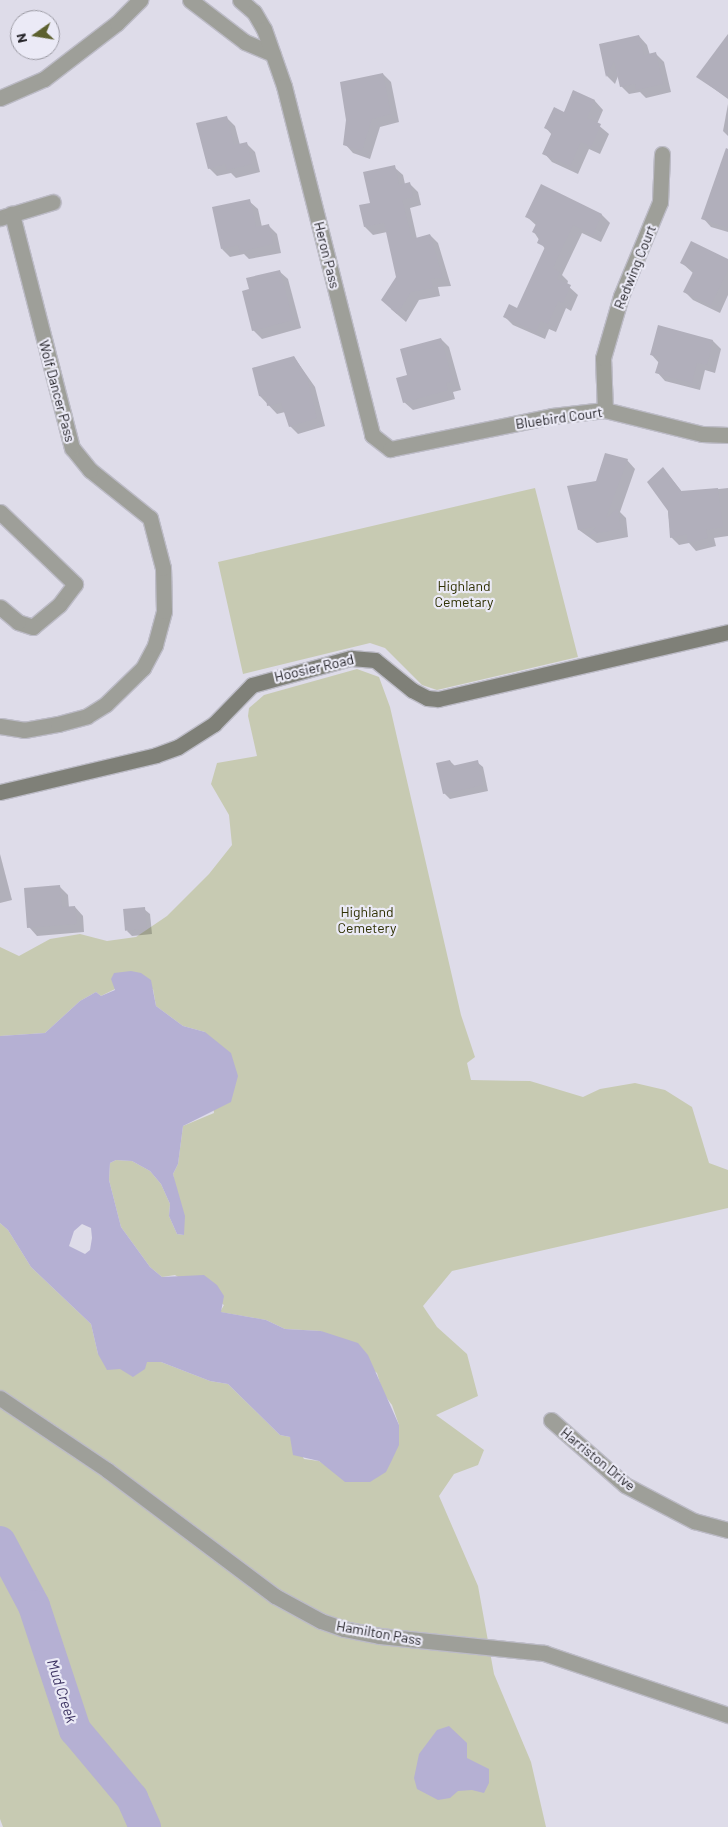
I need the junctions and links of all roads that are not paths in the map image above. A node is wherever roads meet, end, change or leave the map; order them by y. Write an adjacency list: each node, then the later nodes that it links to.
1 (140, 0): 5 (street)
2 (190, 0): 4 (street)
3 (240, 0): 4 (street, Heron Pass)
4 (274, 54): 11 (street, Heron Pass)
5 (0, 98)
6 (662, 154): 9 (street, Redwing Court)
7 (53, 202): 8 (street)
8 (6, 216): 15 (street, Wolf Dancer Pass)
9 (605, 410): 10 (street, Bluebird Court); 11 (street, Bluebird Court)
10 (728, 435)
11 (390, 449)
12 (0, 512): 13 (street)
13 (0, 607)
14 (728, 632): 16 (street, Hoosier Road)
15 (0, 726)
16 (0, 792)
17 (0, 1398): 20 (street, Hamilton Pass)
18 (551, 1420): 19 (street, Harriston Drive)
19 (728, 1530)
20 (728, 1715)

